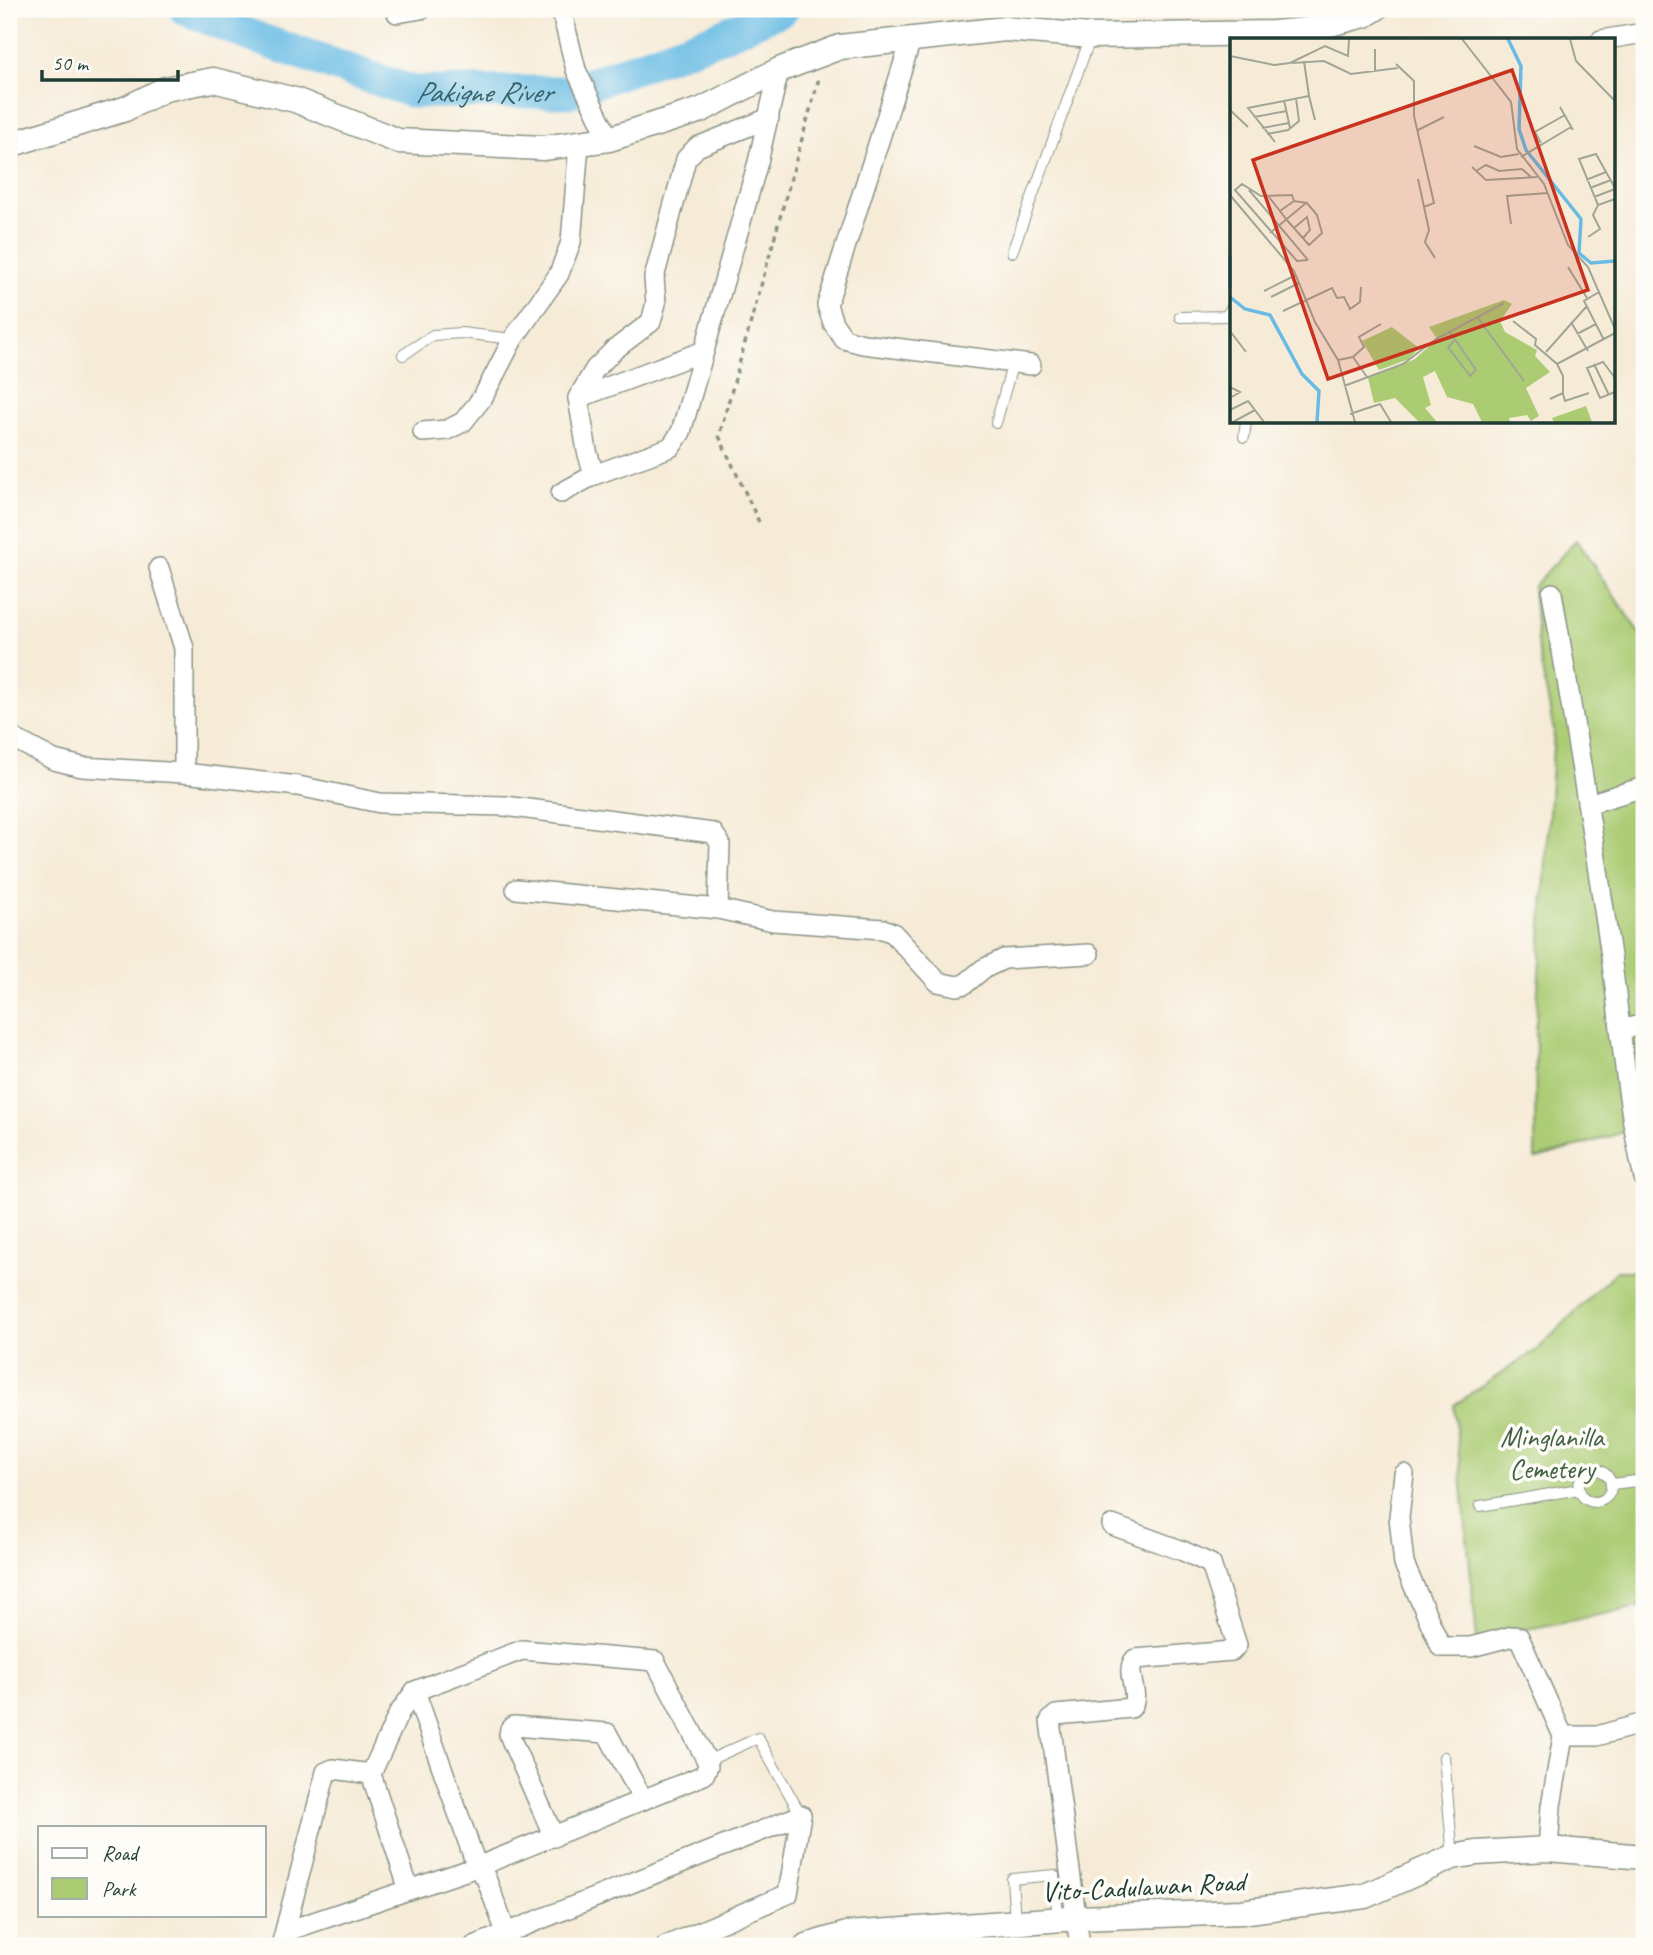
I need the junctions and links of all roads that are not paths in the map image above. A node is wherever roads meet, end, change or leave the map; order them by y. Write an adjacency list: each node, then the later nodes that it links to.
1 (421, 9): 4 (street)
2 (561, 9): 12 (street)
3 (1375, 9): 7 (street)
4 (397, 13)
5 (1644, 33): 8 (street)
6 (1091, 36): 7 (street); 9 (street); 15 (lane)
7 (1274, 37)
8 (1613, 38)
9 (911, 40): 10 (street); 21 (street)
10 (779, 70): 11 (street); 12 (street)
11 (769, 118): 19 (street); 22 (street)
12 (608, 139): 13 (street)
13 (579, 144): 14 (street); 18 (street)
14 (9, 145)
15 (1012, 252)
16 (1180, 317): 17 (lane)
17 (1229, 317)
18 (513, 339): 20 (lane); 25 (street)
19 (704, 351): 22 (street); 27 (street)
20 (403, 355)
21 (1022, 364): 23 (lane)
22 (578, 398): 27 (street)
23 (996, 423)
24 (1246, 424): 26 (lane)
25 (424, 432)
26 (1244, 437)
27 (594, 475): 28 (street)
28 (561, 494)
29 (159, 568): 32 (street)
30 (1552, 593): 34 (street)
31 (9, 736): 32 (street)
32 (184, 773): 36 (street)
33 (1644, 787): 34 (street)
34 (1588, 804): 39 (street)
35 (516, 889): 36 (street)
36 (718, 909): 37 (street)
37 (1088, 954)
38 (1644, 1024): 39 (street)
39 (1621, 1030): 40 (street)
40 (1644, 1178)
41 (1404, 1474): 49 (street)
42 (1644, 1480): 43 (lane)
43 (1612, 1484): 44 (lane); 44 (lane)
44 (1579, 1489): 45 (lane)
45 (1480, 1506)
46 (1112, 1525): 61 (street)
47 (415, 1691): 51 (street); 52 (street); 59 (street)
48 (1644, 1723): 49 (street)
49 (1563, 1736): 56 (street)
50 (1444, 1757): 57 (lane)
51 (707, 1761): 53 (street); 54 (lane)
52 (371, 1774): 60 (street); 64 (street)
53 (643, 1800): 55 (street); 55 (street)
54 (802, 1815): 67 (street); 69 (street)
55 (554, 1838): 59 (street)
56 (1548, 1849): 57 (street); 58 (street)
57 (1465, 1855): 61 (street, Vito-Cadulawan Road)
58 (1644, 1857)
59 (477, 1867): 60 (street); 67 (street)
60 (409, 1890): 64 (street)
61 (1067, 1910): 62 (street, Vito-Cadulawan Road); 62 (lane); 71 (street)
62 (1016, 1923): 63 (street, Vito-Cadulawan Road)
63 (944, 1937): 65 (street, Vito-Cadulawan Road)
64 (284, 1939)
65 (879, 1939): 66 (street, Vito-Cadulawan Road)
66 (847, 1940): 70 (street, Vito-Cadulawan Road)
67 (503, 1941): 68 (street)
68 (474, 1946)
69 (666, 1946)
70 (806, 1946)
71 (1080, 1946)

